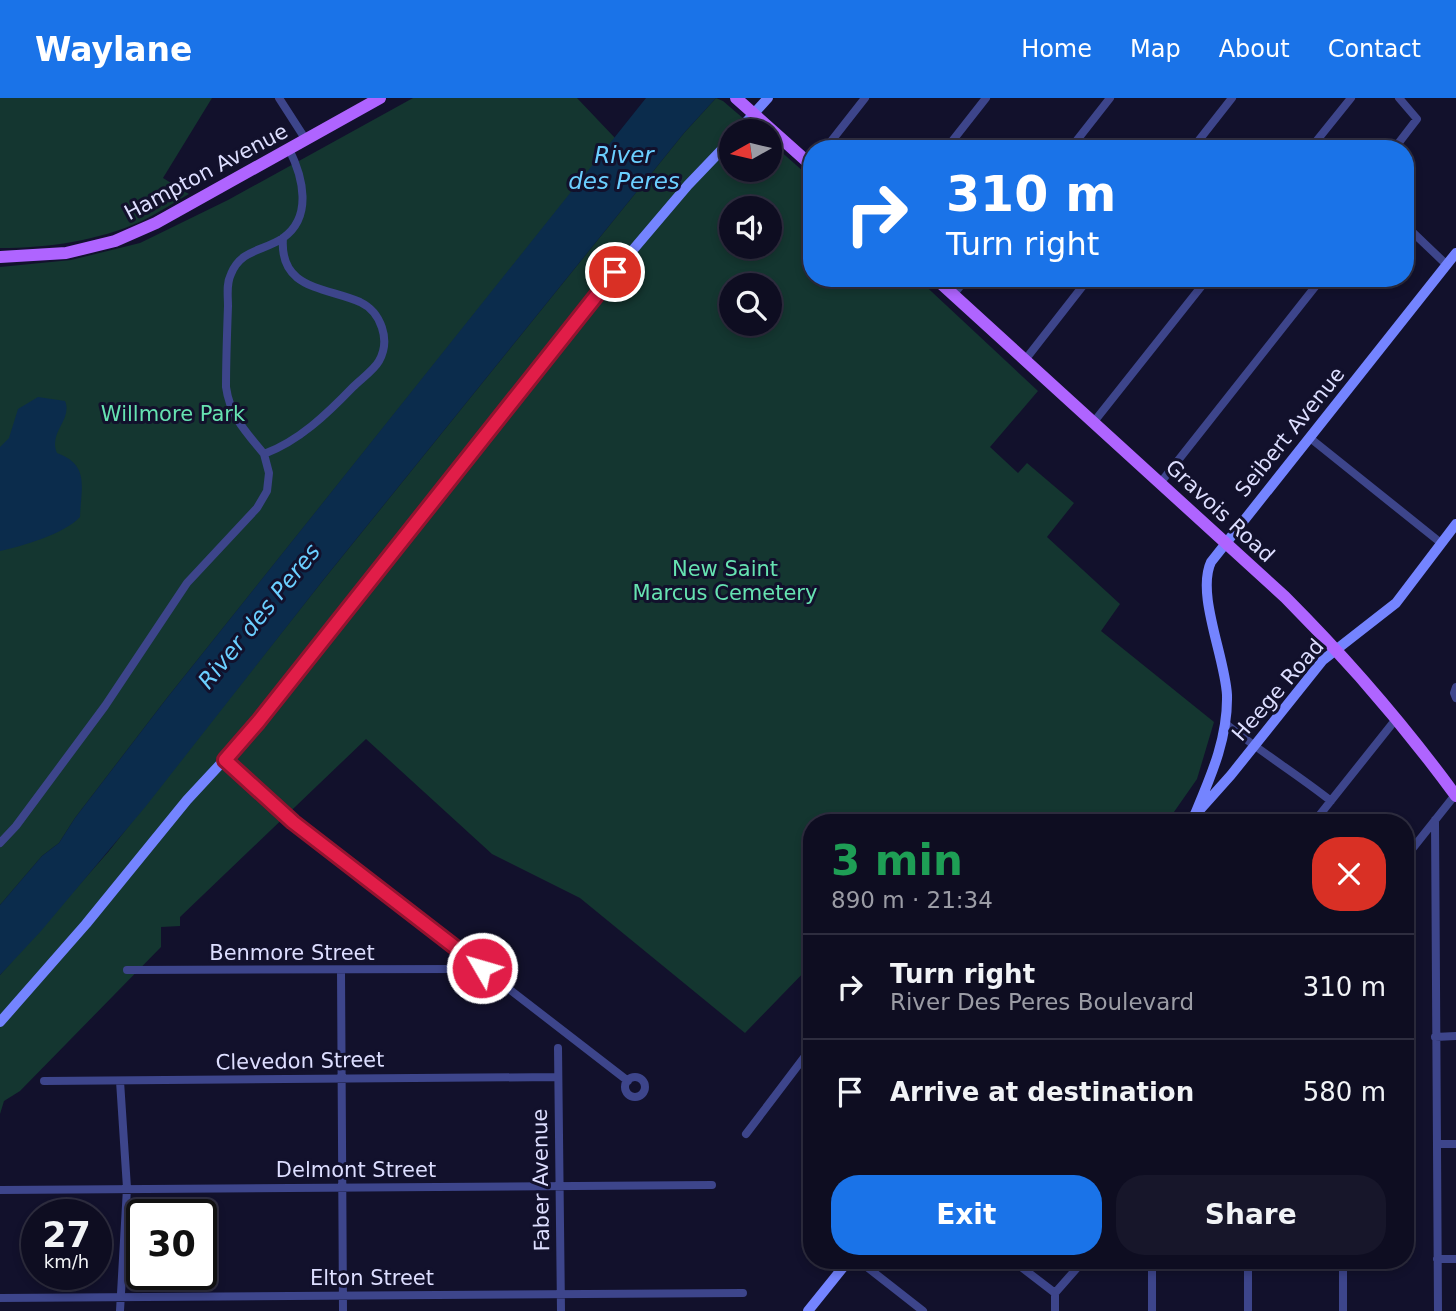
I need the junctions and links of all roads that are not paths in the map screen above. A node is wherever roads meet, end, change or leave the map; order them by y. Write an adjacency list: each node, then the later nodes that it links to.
1 (279, 98): 13 (street)
2 (380, 98): 13 (main road, Hampton Avenue)
3 (736, 98): 11 (main road)
4 (768, 98): 11 (main road)
5 (865, 98): 14 (street)
6 (986, 98): 15 (street)
7 (1110, 98): 16 (street)
8 (1232, 98): 17 (street)
9 (1351, 98): 18 (street)
10 (1399, 98): 19 (street)
11 (755, 114): 12 (main road); 22 (main road)
12 (750, 119)
13 (306, 140): 20 (main road, Hampton Avenue)
14 (832, 140)
15 (953, 140)
16 (1077, 140)
17 (1199, 140)
18 (1321, 140)
19 (1401, 140)
20 (289, 149): 24 (street); 26 (main road, Hampton Avenue)
21 (719, 153): 48 (main road)
22 (803, 157)
23 (1414, 234): 27 (street)
24 (283, 238): 37 (street); 37 (street)
25 (1456, 253): 27 (main road, Seibert Avenue)
26 (0, 257)
27 (1447, 265): 36 (main road, Seibert Avenue)
28 (945, 287): 33 (main road, Gravois Road)
29 (960, 287): 33 (street)
30 (1082, 287): 34 (street)
31 (1201, 287): 35 (street)
32 (1315, 287): 38 (street)
33 (953, 295): 34 (main road, Gravois Road)
34 (1025, 360): 35 (main road, Gravois Road)
35 (1093, 423): 38 (main road, Gravois Road)
36 (1310, 438): 40 (main road, Seibert Avenue); 41 (street)
37 (264, 454): 55 (street)
38 (1161, 482): 40 (main road, Gravois Road)
39 (1456, 524): 41 (main road, Heege Road)
40 (1227, 542): 42 (main road, Gravois Road); 46 (main road, Seibert Avenue)
41 (1441, 543): 42 (main road, Heege Road)
42 (1336, 650): 45 (main road, Gravois Road); 47 (main road, Heege Road)
43 (1456, 687): 44 (street)
44 (1456, 698)
45 (1396, 719): 49 (main road, Gravois Road); 50 (street)
46 (1226, 723): 47 (street); 51 (main road, Seibert Avenue)
47 (1253, 746): 50 (street); 52 (main road, Heege Road)
48 (225, 760): 60 (main road); 68 (street)
49 (1456, 796): 54 (street)
50 (1331, 801): 53 (street)
51 (1194, 814)
52 (1196, 814)
53 (1320, 814)
54 (1435, 820): 56 (street); 62 (street)
55 (0, 844)
56 (1414, 847)
57 (458, 969): 59 (street, Benmore Street)
58 (127, 971): 59 (street, Benmore Street)
59 (341, 971): 66 (street)
60 (0, 1022)
61 (1456, 1036): 62 (street)
62 (1435, 1037): 71 (street)
63 (558, 1048): 65 (street, Faber Avenue)
64 (803, 1059): 70 (street)
65 (557, 1077): 66 (street, Clevedon Street); 74 (street, Faber Avenue)
66 (341, 1078): 67 (street, Clevedon Street); 76 (street)
67 (120, 1081): 69 (street, Clevedon Street); 75 (street)
68 (628, 1081)
69 (44, 1082)
70 (746, 1134)
71 (1437, 1144): 72 (street); 78 (street)
72 (1456, 1144)
73 (712, 1185): 74 (street, Delmont Street)
74 (558, 1186): 76 (street, Delmont Street); 89 (street, Faber Avenue)
75 (127, 1188): 76 (street, Delmont Street); 77 (street, Delmont Street); 90 (street)
76 (342, 1188): 91 (street)
77 (0, 1189)
78 (1437, 1259): 79 (street); 102 (street)
79 (1456, 1259)
80 (842, 1269): 96 (main road)
81 (869, 1269): 97 (street)
82 (1024, 1269): 88 (street)
83 (1076, 1269): 88 (street)
84 (1152, 1269): 99 (street)
85 (1248, 1269): 100 (street)
86 (1343, 1269): 101 (street)
87 (743, 1293): 89 (street, Elton Street)
88 (1055, 1293): 98 (street)
89 (561, 1295): 91 (street, Elton Street); 95 (street, Faber Avenue)
90 (121, 1296): 91 (street, Elton Street); 92 (street, Elton Street); 93 (street)
91 (342, 1296): 94 (street)
92 (0, 1298)
93 (120, 1311)
94 (342, 1311)
95 (561, 1311)
96 (808, 1311)
97 (923, 1311)
98 (1055, 1311)
99 (1152, 1311)
100 (1248, 1311)
101 (1343, 1311)
102 (1438, 1311)

